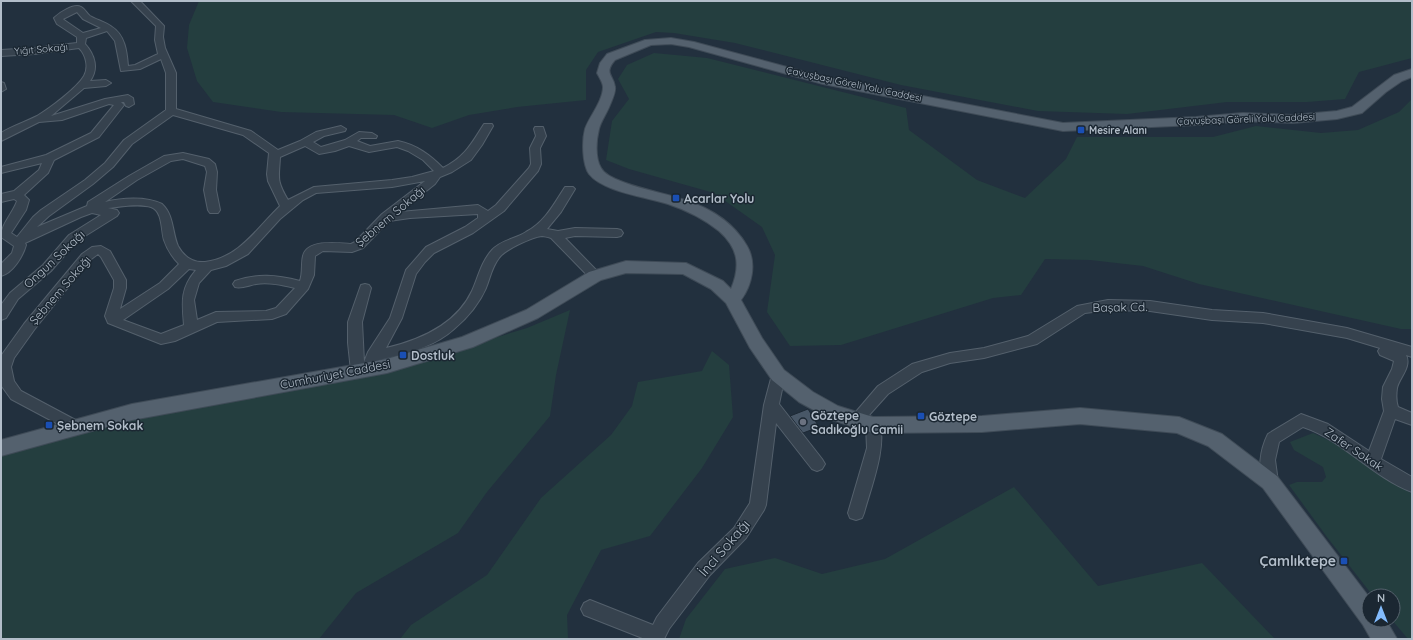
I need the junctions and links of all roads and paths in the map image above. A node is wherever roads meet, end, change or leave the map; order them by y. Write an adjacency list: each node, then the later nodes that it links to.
1 (135, 1): 5 (street)
2 (109, 28): 3 (street, Yığıt Sokağı); 3 (street); 5 (street)
3 (82, 41): 4 (street, Yığıt Sokağı); 9 (street)
4 (1, 53)
5 (163, 55): 13 (street)
6 (1412, 73): 45 (main road, Çavuşbaşı Göreli Yolu Caddesi)
7 (106, 83): 9 (street)
8 (1, 85): 10 (street)
9 (81, 85): 14 (street)
10 (1, 89)
11 (108, 101): 12 (street); 14 (street); 23 (street)
12 (129, 104)
13 (171, 111): 22 (street); 37 (street)
14 (40, 118): 19 (street)
15 (488, 126): 25 (street)
16 (341, 129): 21 (street)
17 (539, 129): 33 (street)
18 (372, 136): 20 (street)
19 (1, 138)
20 (349, 142): 21 (street); 25 (street)
21 (304, 143): 22 (street)
22 (275, 155): 29 (street)
23 (49, 158): 24 (street); 27 (street)
24 (1, 170)
25 (438, 174): 29 (street); 32 (street, Şebnem Sokağı)
26 (569, 189): 36 (street)
27 (17, 195): 28 (street); 37 (street)
28 (1, 198)
29 (286, 207): 39 (street)
30 (214, 210): 31 (street)
31 (85, 211): 37 (street); 38 (street); 46 (street, Ongun Sokağı)
32 (386, 217): 33 (street); 43 (street, Şebnem Sokağı)
33 (484, 219): 50 (street)
34 (617, 233): 35 (street)
35 (554, 234): 36 (street); 41 (street)
36 (531, 235): 50 (street)
37 (18, 242): 40 (street)
38 (187, 263): 39 (street); 47 (street)
39 (206, 267): 48 (street)
40 (1, 272)
41 (595, 276): 45 (main road, Cumhuriyet Caddesi); 50 (main road, Cumhuriyet Caddesi)
42 (240, 284): 43 (street)
43 (304, 286): 48 (street)
44 (365, 288): 50 (street)
45 (732, 299): 51 (main road, Cumhuriyet Caddesi)
46 (1, 315)
47 (113, 320): 48 (street); 56 (street, Şebnem Sokağı)
48 (191, 327)
49 (1408, 358): 53 (street); 55 (street, Başak Cd.)
50 (366, 366): 56 (main road, Cumhuriyet Caddesi)
51 (778, 375): 52 (street, İnci Sokağı); 55 (main road, Cumhuriyet Caddesi)
52 (771, 405): 59 (street); 66 (street, İnci Sokağı)
53 (1391, 411): 54 (street); 58 (street)
54 (1412, 419)
55 (865, 422): 60 (main road, Cumhuriyet Caddesi); 62 (street)
56 (78, 428): 57 (main road, Cumhuriyet Caddesi)
57 (1, 448)
58 (1373, 462): 60 (street, Zafer Sokak); 61 (street, Zafer Sokak)
59 (817, 464)
60 (1270, 482): 63 (main road, Cumhuriyet Caddesi)
61 (1412, 484)
62 (856, 513)
63 (1361, 605)
64 (590, 609): 66 (street)
65 (1377, 628): 67 (main road)
66 (656, 637)
67 (1385, 639)

